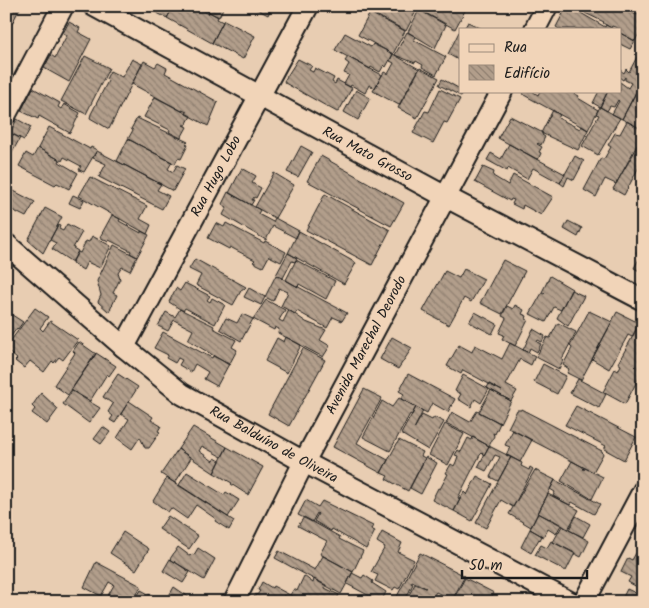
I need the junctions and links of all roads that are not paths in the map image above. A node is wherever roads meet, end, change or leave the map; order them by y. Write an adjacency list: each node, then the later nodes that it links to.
1 (63, 6): 8 (street)
2 (94, 6): 7 (street, Rua Mato Grosso)
3 (308, 6): 7 (street, Rua Hugo Lobo)
4 (547, 6): 5 (street)
5 (536, 28)
6 (501, 92): 9 (street, Avenida Marechal Deorodo)
7 (260, 96): 9 (street, Rua Mato Grosso); 12 (street, Rua Hugo Lobo)
8 (6, 114)
9 (446, 197): 11 (street, Rua Mato Grosso); 13 (street, Avenida Marechal Deorodo)
10 (6, 244): 12 (street, Rua Balduíno de Oliveira)
11 (643, 300)
12 (124, 347): 13 (street, Rua Balduíno de Oliveira)
13 (304, 462): 15 (street, Avenida Marechal Deorodo); 16 (street, Rua Balduíno de Oliveira)
14 (643, 491): 17 (street)
15 (234, 602)
16 (570, 602)
17 (584, 602)

